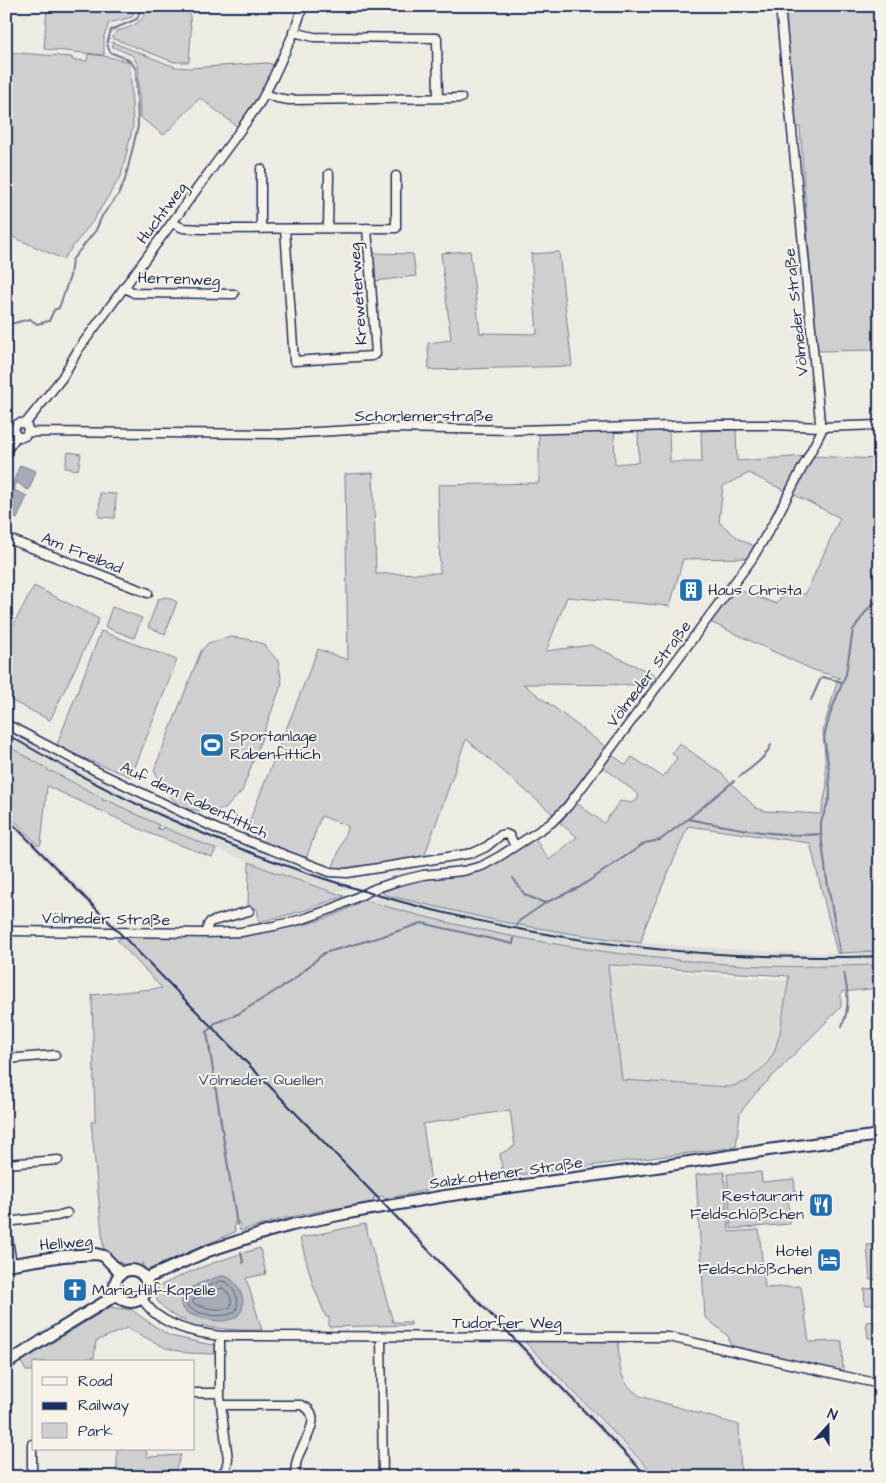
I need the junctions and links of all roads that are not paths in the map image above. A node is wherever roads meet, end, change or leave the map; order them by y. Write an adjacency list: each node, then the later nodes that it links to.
1 (303, 6): 3 (street, Huchtweg)
2 (780, 6): 18 (street, Völmeder Straße)
3 (293, 32): 4 (street, Huchtweg); 5 (street)
4 (265, 94): 5 (street); 10 (street, Huchtweg)
5 (438, 98): 6 (street)
6 (461, 98)
7 (261, 169): 13 (street)
8 (329, 174): 11 (street)
9 (396, 176): 12 (street)
10 (172, 223): 13 (street); 15 (street, Huchtweg)
11 (328, 228): 12 (street); 14 (street)
12 (367, 228): 14 (street, Kreweterweg)
13 (262, 229): 14 (street)
14 (286, 229)
15 (124, 287): 16 (street, Herrenweg); 19 (street, Huchtweg)
16 (234, 294)
17 (880, 425): 18 (street, Schorlemerstraße)
18 (821, 427): 19 (street, Schorlemerstraße); 25 (street, Völmeder Straße)
19 (26, 428): 20 (street); 20 (street)
20 (13, 429): 21 (street)
21 (6, 451)
22 (6, 538): 23 (street, Am Freibad)
23 (148, 594)
24 (6, 724): 25 (street, Auf dem Rabenfittich)
25 (515, 846): 28 (street, Völmeder Straße)
26 (249, 911): 28 (street)
27 (6, 931): 28 (street, Völmeder Straße)
28 (206, 934)
29 (56, 1055): 30 (street)
30 (6, 1059)
31 (880, 1135): 38 (main road, Salzkottener Straße)
32 (58, 1160): 33 (street)
33 (6, 1164)
34 (67, 1213): 35 (street)
35 (6, 1224): 36 (street)
36 (9, 1265): 37 (main road, Hellweg)
37 (121, 1274): 38 (main road); 39 (main road)
38 (145, 1279): 40 (main road)
39 (118, 1294): 40 (main road); 43 (main road)
40 (141, 1298): 41 (street, Tudorfer Weg)
41 (220, 1336): 42 (street, Tudorfer Weg); 46 (street)
42 (381, 1337): 44 (street, Tudorfer Weg); 53 (street)
43 (6, 1364)
44 (880, 1384)
45 (195, 1393): 46 (street)
46 (220, 1393): 47 (street)
47 (221, 1405): 49 (street); 52 (street)
48 (32, 1444): 50 (street)
49 (226, 1473): 51 (street)
50 (32, 1477)
51 (218, 1477)
52 (296, 1477)
53 (383, 1477)

